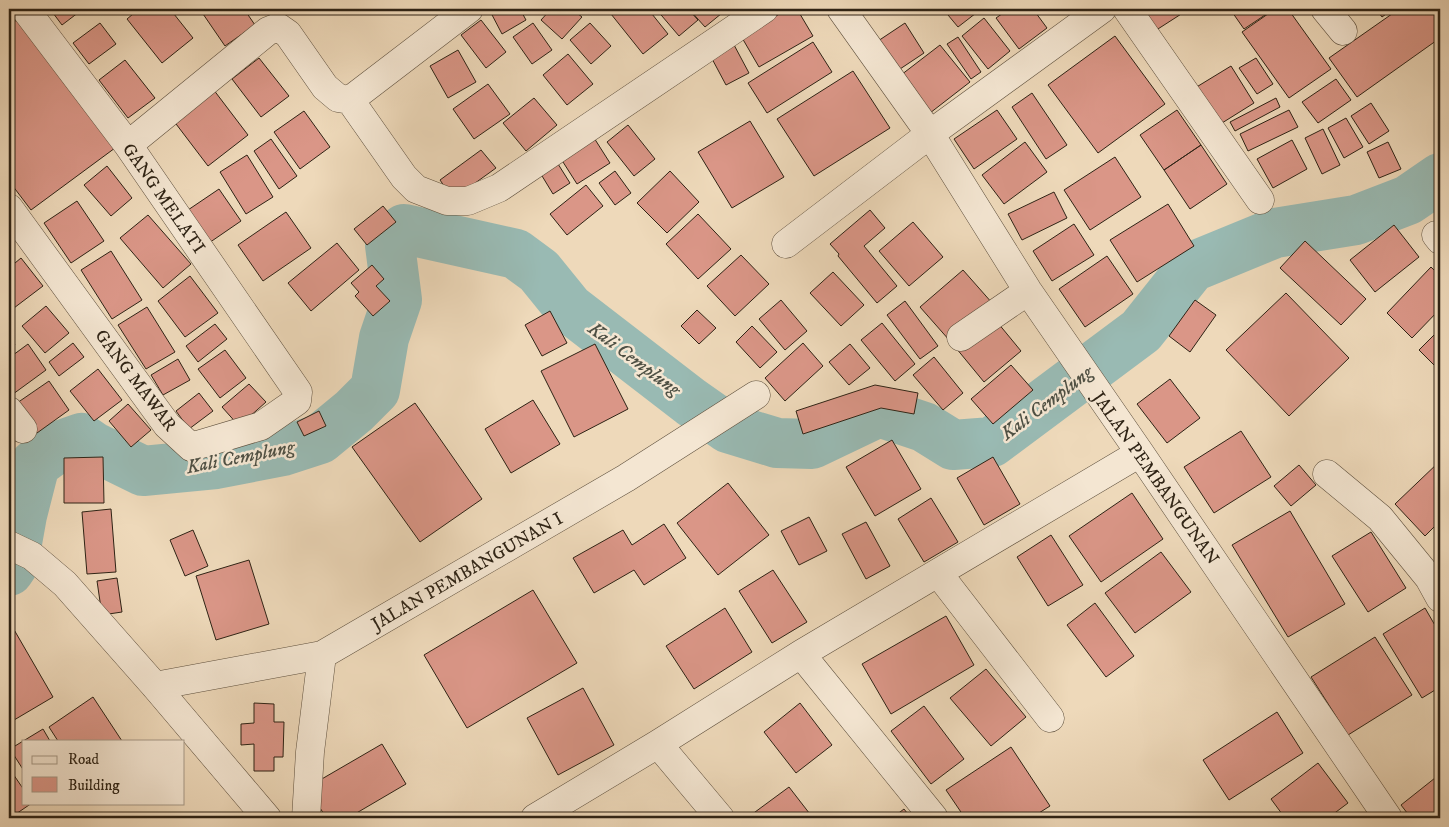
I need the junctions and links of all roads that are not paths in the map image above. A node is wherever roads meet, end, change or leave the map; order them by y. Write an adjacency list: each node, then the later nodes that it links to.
1 (25, 9): 11 (street, GANG MELATI)
2 (469, 9): 9 (street)
3 (764, 9): 9 (street)
4 (841, 9): 10 (street, JALAN PEMBANGUNAN)
5 (1102, 9): 10 (street)
6 (1128, 9): 12 (street)
7 (1326, 9): 8 (street)
8 (1342, 31)
9 (350, 100): 11 (street)
10 (930, 134): 14 (street); 15 (street, JALAN PEMBANGUNAN)
11 (128, 145): 17 (street, GANG MELATI)
12 (1260, 200)
13 (9, 208): 17 (street, GANG MAWAR)
14 (786, 244)
15 (1028, 291): 16 (street); 19 (street, JALAN PEMBANGUNAN)
16 (961, 337)
17 (298, 392)
18 (756, 395): 25 (street, JALAN PEMBANGUNAN I)
19 (1140, 453): 22 (street); 34 (street, JALAN PEMBANGUNAN)
20 (1327, 474): 23 (street)
21 (20, 550): 26 (street)
22 (938, 573): 24 (street); 27 (street)
23 (1440, 598)
24 (801, 654): 28 (street); 33 (street)
25 (322, 655): 26 (street, JALAN PEMBANGUNAN I); 30 (street)
26 (155, 686): 29 (street)
27 (1050, 718)
28 (658, 744): 31 (street); 32 (street)
29 (267, 818)
30 (306, 818)
31 (535, 818)
32 (720, 818)
33 (934, 818)
34 (1388, 818)

